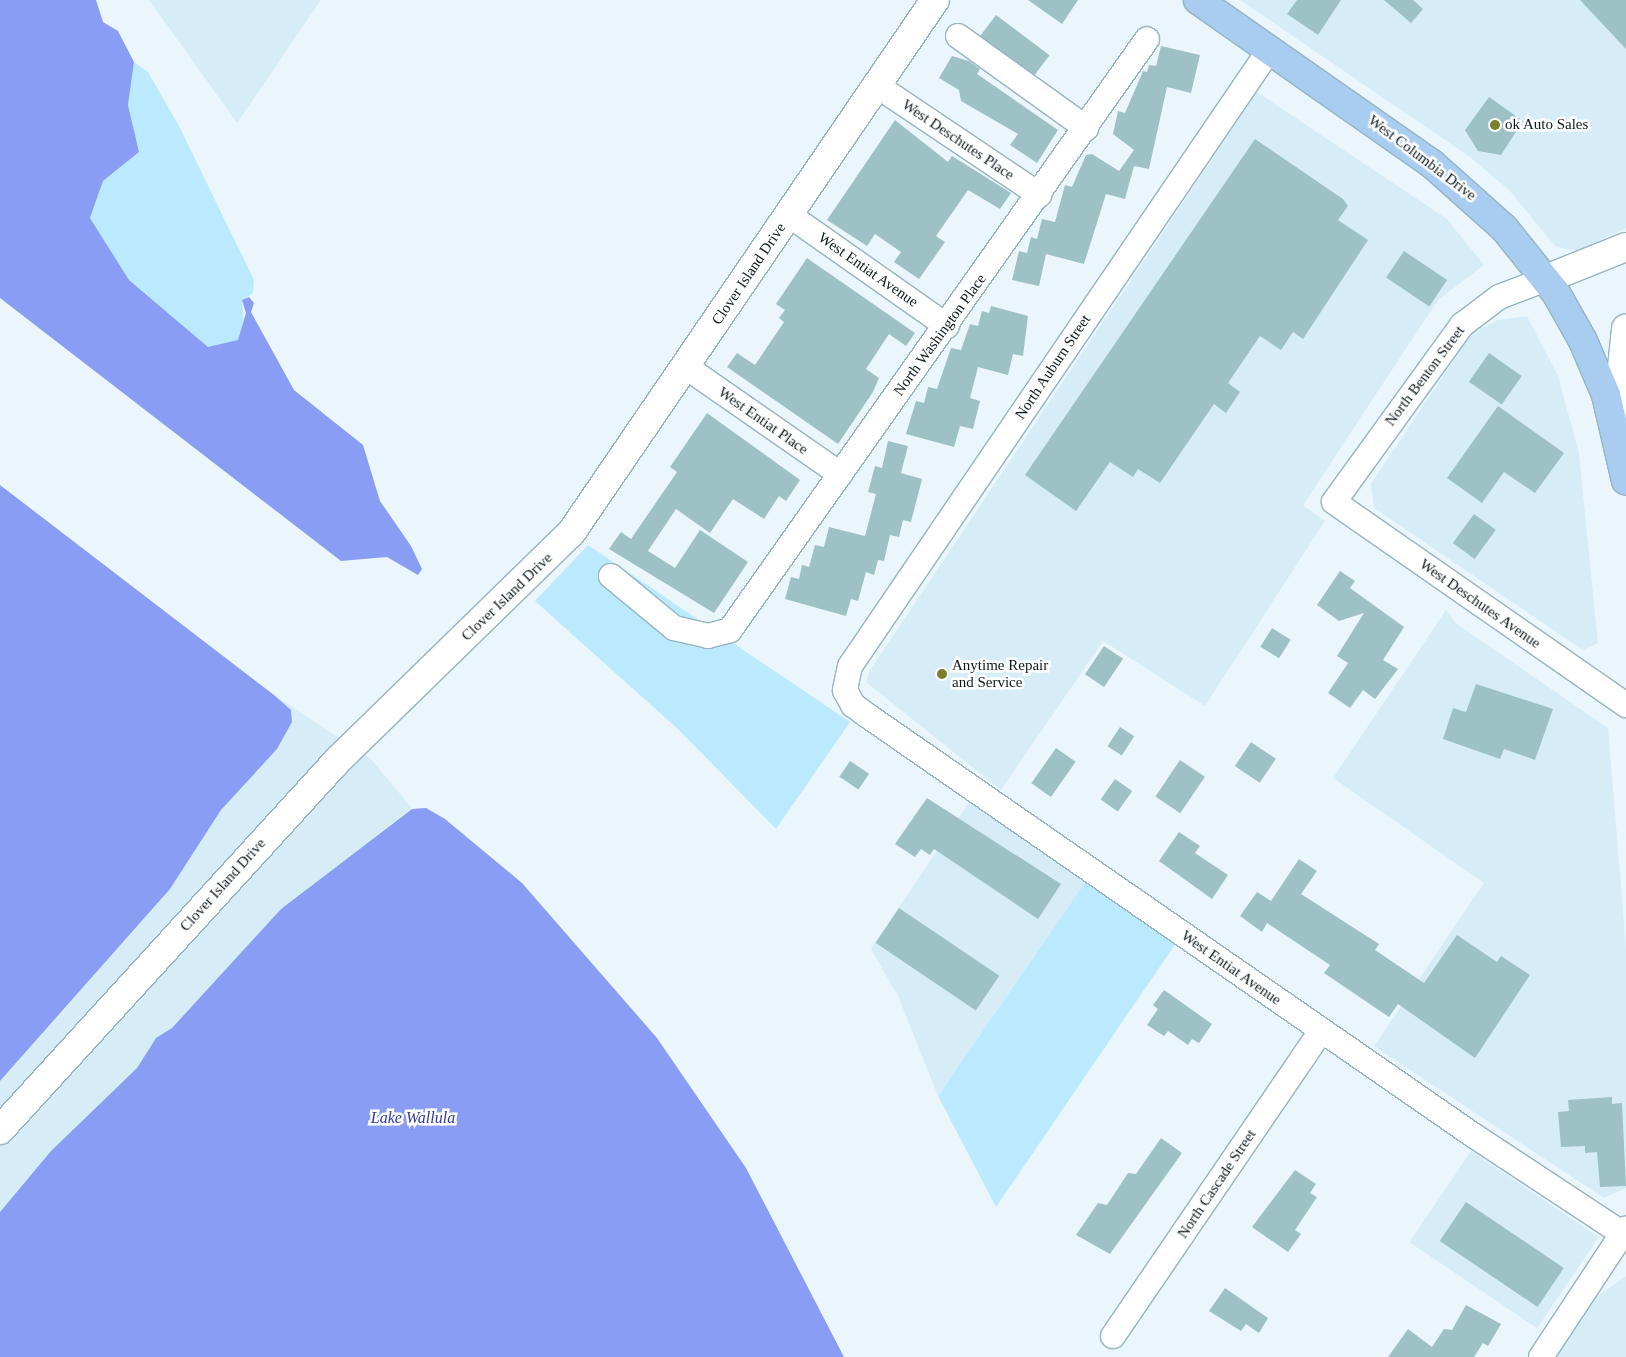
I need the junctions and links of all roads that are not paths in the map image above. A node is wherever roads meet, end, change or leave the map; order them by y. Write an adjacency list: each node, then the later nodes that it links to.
1 (935, 0): 6 (street, Clover Island Drive)
2 (1198, 0): 5 (main road, West Columbia Drive)
3 (958, 36): 7 (street)
4 (1147, 40): 7 (street, North Washington Place)
5 (1270, 49): 11 (main road, West Columbia Drive); 20 (street, North Auburn Street)
6 (876, 85): 8 (street, West Deschutes Place); 9 (street, Clover Island Drive)
7 (1086, 128): 8 (street, North Washington Place)
8 (1040, 195): 12 (street, North Washington Place)
9 (789, 215): 12 (street, West Entiat Avenue); 14 (street, Clover Island Drive)
10 (1626, 248): 11 (street, North Benton Street)
11 (1546, 279): 15 (main road, West Columbia Drive); 18 (street, North Benton Street)
12 (947, 326): 16 (street, North Washington Place)
13 (1626, 329): 15 (street)
14 (686, 367): 16 (street, West Entiat Place); 23 (street, Clover Island Drive)
15 (1616, 432): 17 (main road, West Columbia Drive)
16 (840, 474): 19 (street, North Washington Place)
17 (1626, 481)
18 (1334, 502): 21 (street, West Deschutes Avenue)
19 (611, 576)
20 (845, 690): 22 (street, West Entiat Avenue)
21 (1626, 705)
22 (1321, 1031): 24 (street, West Entiat Avenue); 25 (street, North Cascade Street)
23 (0, 1130)
24 (1625, 1232): 26 (street)
25 (1113, 1336)
26 (1541, 1357)

